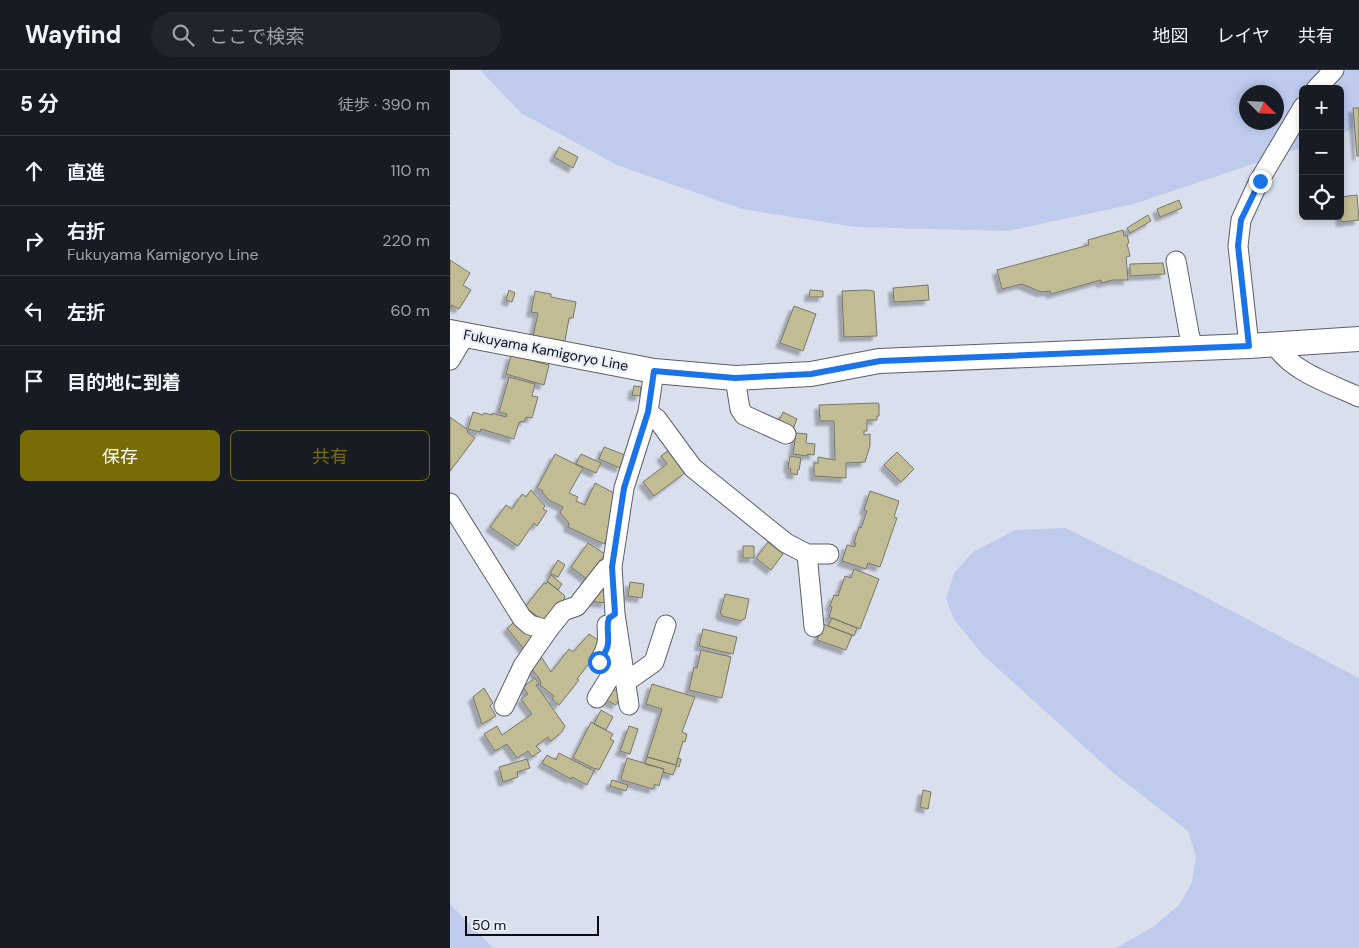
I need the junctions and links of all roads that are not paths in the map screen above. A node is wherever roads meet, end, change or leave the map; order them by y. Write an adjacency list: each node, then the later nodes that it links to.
1 (1334, 70): 2 (street)
2 (1320, 85)
3 (1299, 114): 8 (street)
4 (1176, 261): 9 (street)
5 (457, 334): 10 (street); 11 (main road, Fukuyama Kamigoryo Line)
6 (1359, 339): 7 (main road, Fukuyama Kamigoryo Line)
7 (1275, 345): 8 (main road, Fukuyama Kamigoryo Line); 13 (street)
8 (1249, 346): 9 (main road, Fukuyama Kamigoryo Line)
9 (1193, 348): 12 (main road, Fukuyama Kamigoryo Line)
10 (450, 360)
11 (654, 371): 12 (main road, Fukuyama Kamigoryo Line); 14 (street)
12 (735, 378): 15 (street)
13 (1359, 397)
14 (648, 412): 17 (street); 19 (street)
15 (786, 434)
16 (450, 503): 23 (street)
17 (807, 554): 18 (street); 22 (street)
18 (829, 554)
19 (612, 567): 20 (street); 23 (street)
20 (615, 614): 24 (street); 25 (street)
21 (666, 625): 26 (street)
22 (814, 626)
23 (548, 630): 29 (street)
24 (621, 659): 26 (street); 27 (street)
25 (599, 662)
26 (626, 682): 28 (street)
27 (598, 698)
28 (629, 705)
29 (504, 706)

